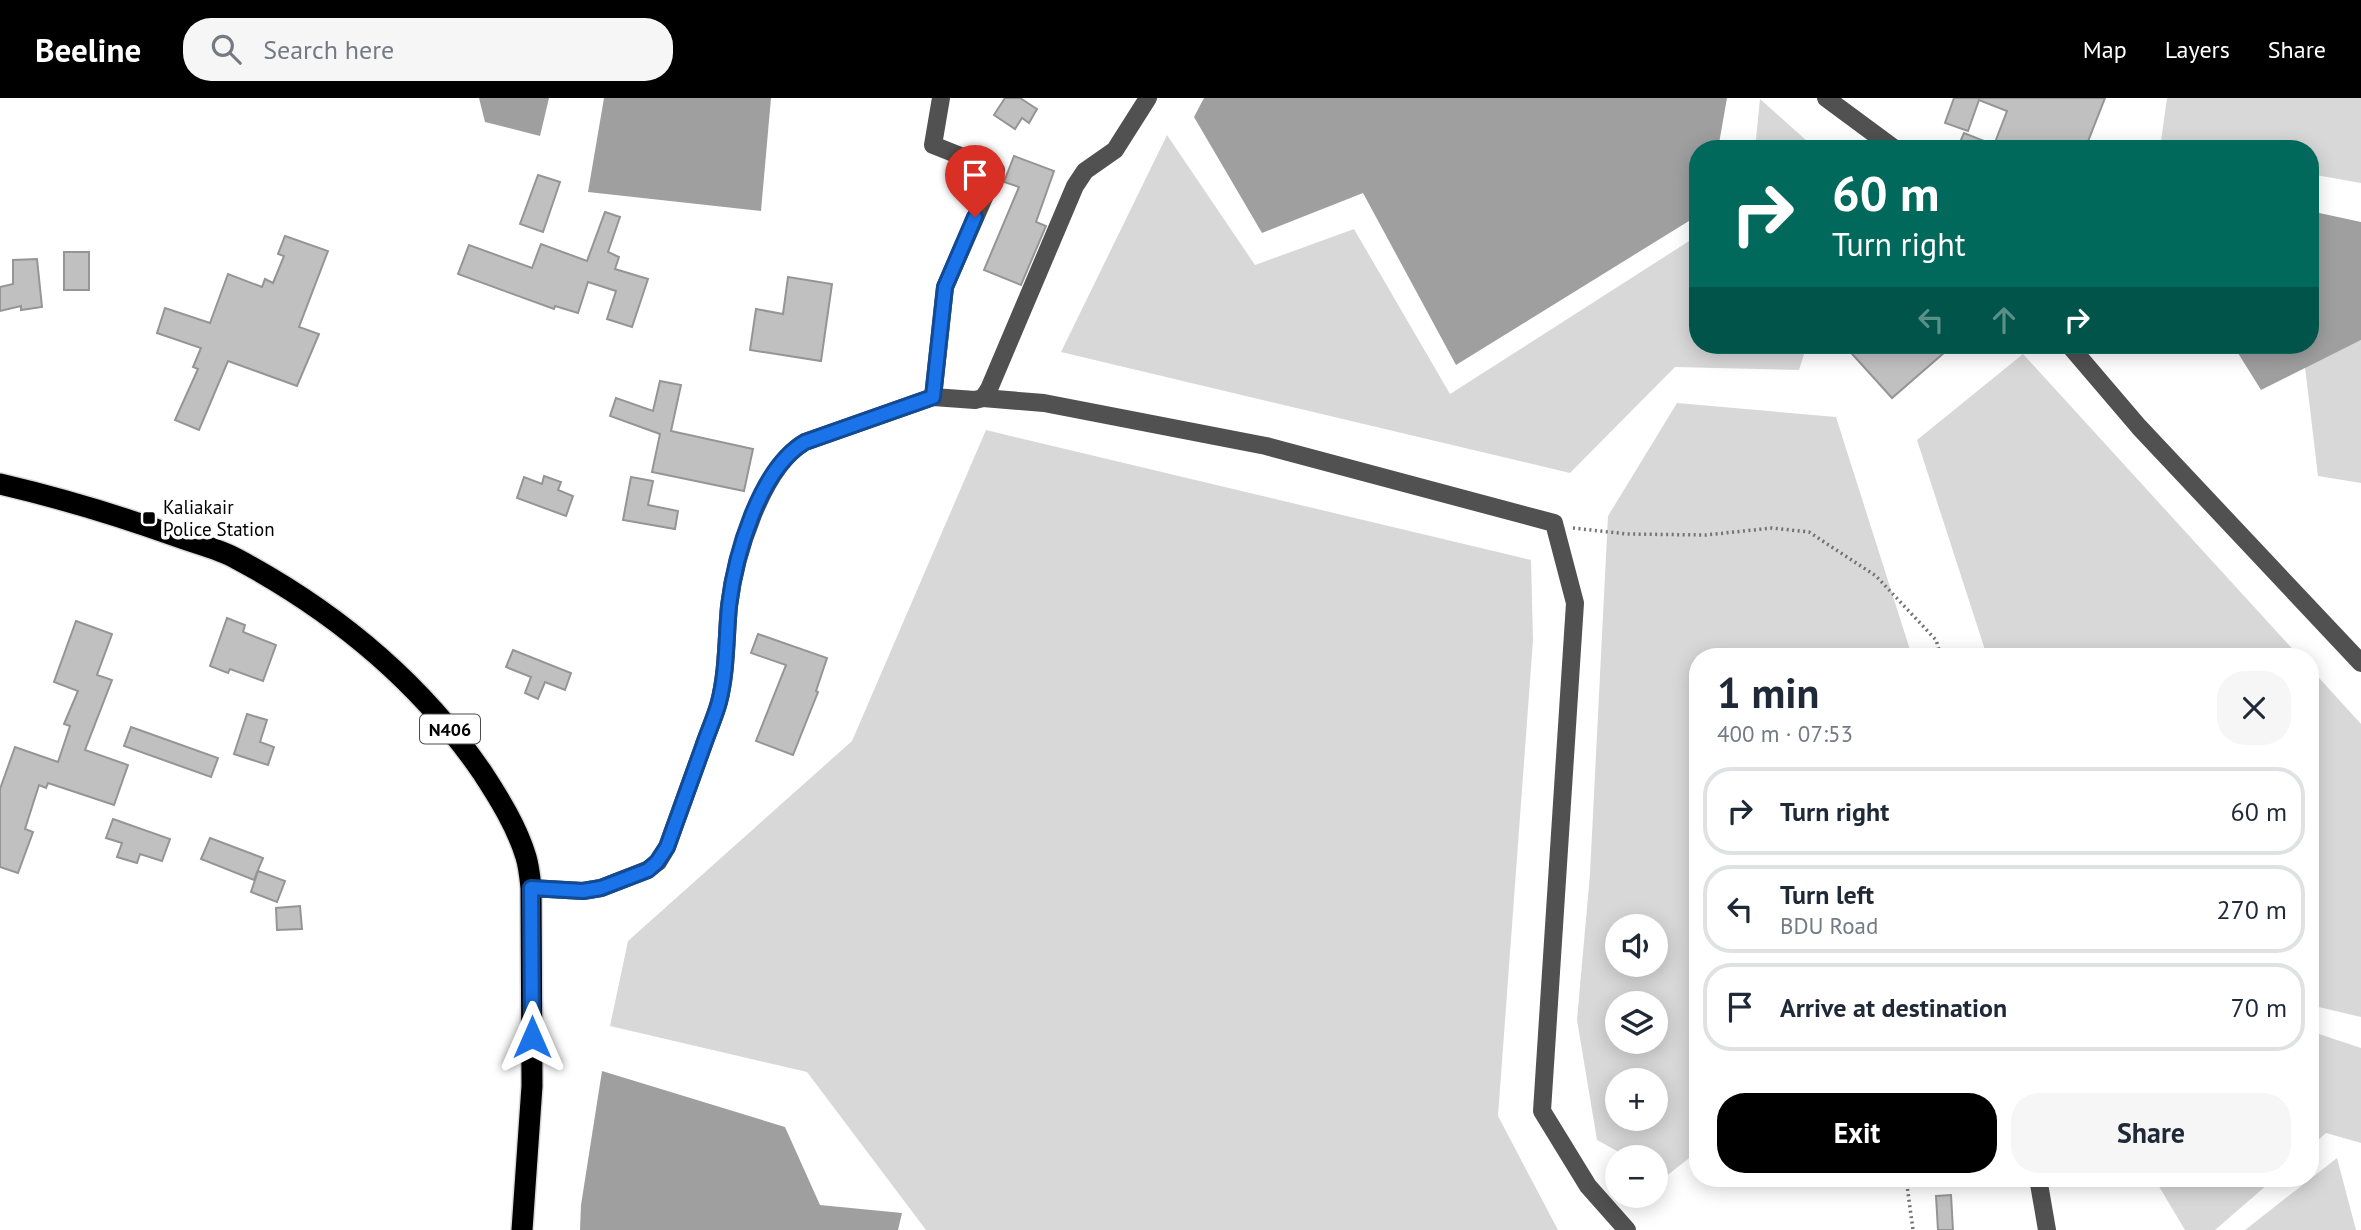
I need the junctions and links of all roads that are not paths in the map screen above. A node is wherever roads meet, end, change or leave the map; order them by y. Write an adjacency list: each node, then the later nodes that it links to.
1 (941, 98): 6 (street)
2 (1148, 98): 7 (street)
3 (1826, 98): 4 (street)
4 (1883, 140)
5 (2077, 354): 9 (street)
6 (933, 397): 7 (street); 10 (street)
7 (983, 398): 13 (street)
8 (0, 484): 10 (highway, N406)
9 (2361, 663)
10 (531, 888): 12 (highway, N406)
11 (2040, 1187): 14 (street)
12 (522, 1230)
13 (1628, 1230)
14 (2047, 1230)

